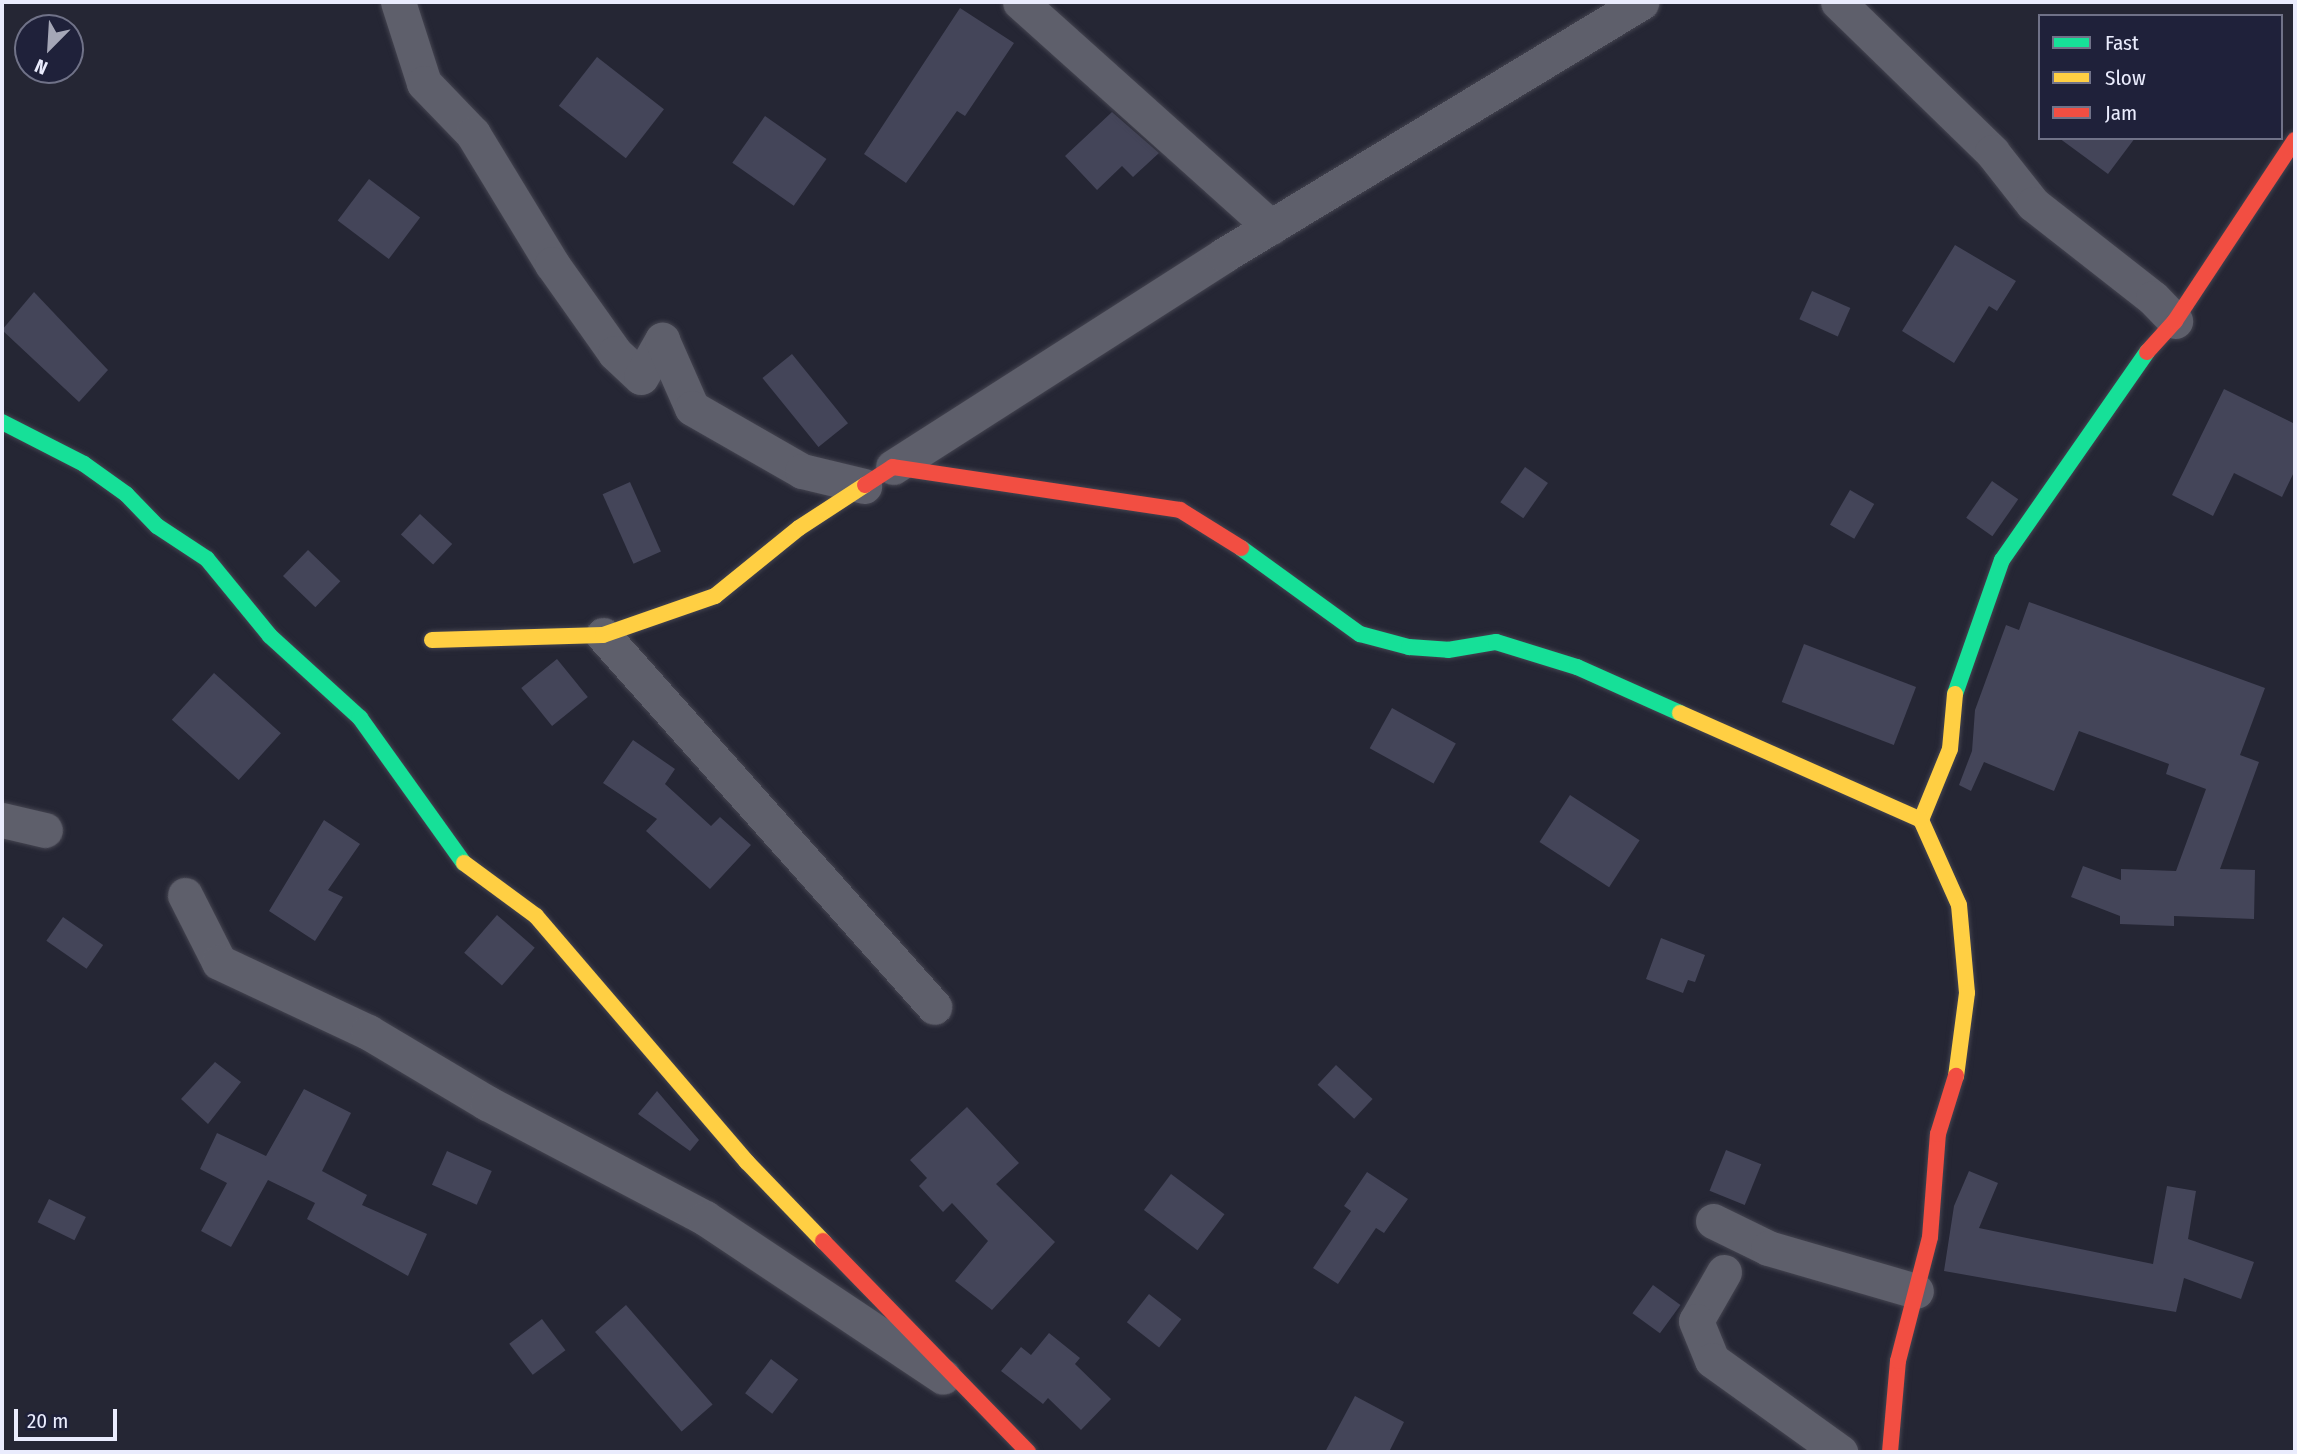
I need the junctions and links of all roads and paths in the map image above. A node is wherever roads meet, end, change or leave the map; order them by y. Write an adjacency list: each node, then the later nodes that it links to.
1 (398, 2): 9 (street)
2 (1020, 2): 6 (street)
3 (1641, 2): 6 (street)
4 (1838, 2): 7 (street)
5 (2295, 140): 7 (street)
6 (1271, 227): 9 (street)
7 (2175, 321): 13 (street)
8 (2, 422): 20 (street)
9 (879, 477): 10 (street); 13 (street)
10 (603, 635): 11 (street); 16 (street)
11 (432, 640)
12 (2, 820): 14 (street)
13 (1920, 820): 19 (street)
14 (45, 830)
15 (185, 895): 20 (street)
16 (934, 1007)
17 (1713, 1221): 19 (street)
18 (1724, 1272): 22 (street)
19 (1916, 1291): 23 (street)
20 (981, 1403): 21 (street)
21 (1028, 1452)
22 (1840, 1452)
23 (1890, 1452)

